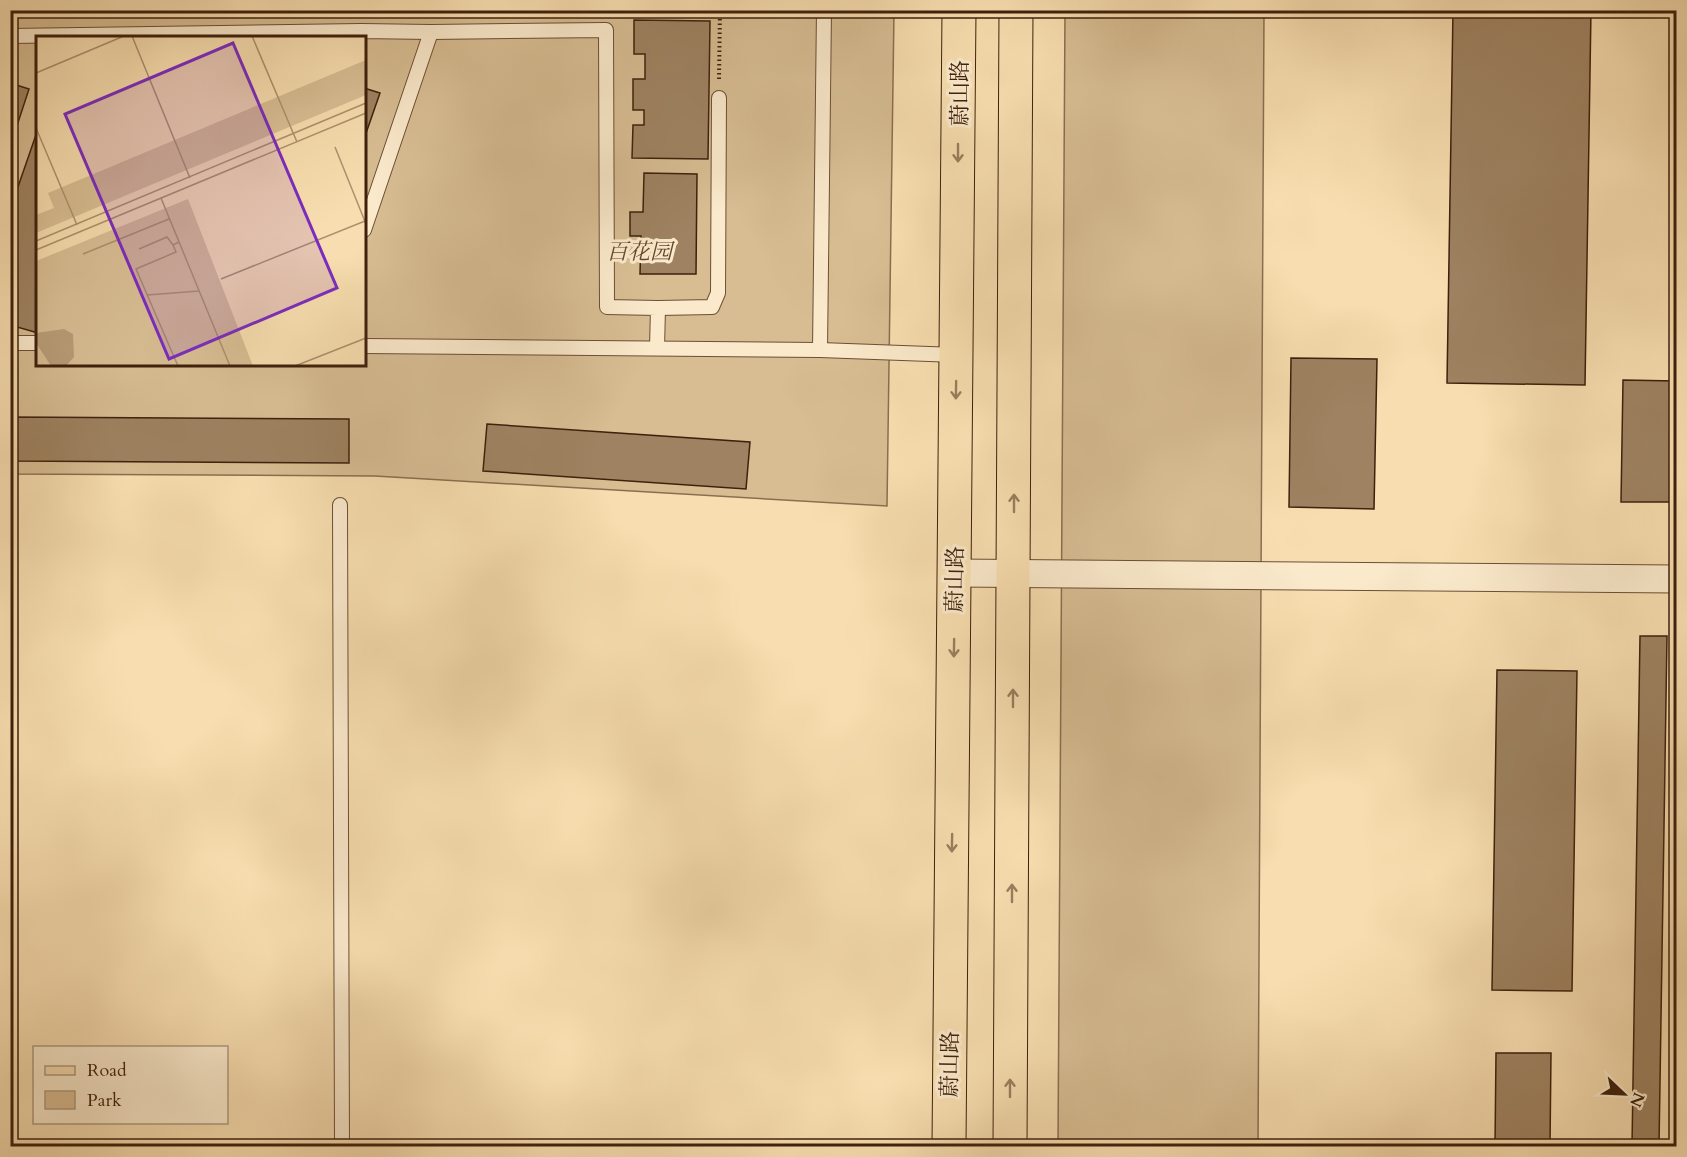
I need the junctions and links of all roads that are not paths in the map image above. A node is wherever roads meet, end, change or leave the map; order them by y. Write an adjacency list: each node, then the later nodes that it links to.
1 (824, 10): 13 (lane)
2 (959, 10): 14 (main road, 蔚山路, one-way to 14)
3 (1016, 10): 17 (main road, one-way to 3)
4 (431, 32): 5 (lane); 7 (lane); 8 (lane)
5 (10, 36)
6 (719, 98): 8 (lane)
7 (366, 224)
8 (658, 308): 12 (lane)
9 (10, 343): 10 (lane)
10 (36, 343)
11 (366, 346): 12 (lane)
12 (657, 348): 13 (lane)
13 (820, 350): 14 (lane)
14 (957, 355): 16 (main road, 蔚山路, one-way to 16)
15 (340, 505): 19 (lane)
16 (954, 573): 17 (street); 20 (main road, 蔚山路, one-way to 20)
17 (1014, 573): 18 (street); 21 (main road, one-way to 17)
18 (1677, 579)
19 (342, 1146)
20 (949, 1146)
21 (1010, 1146)

